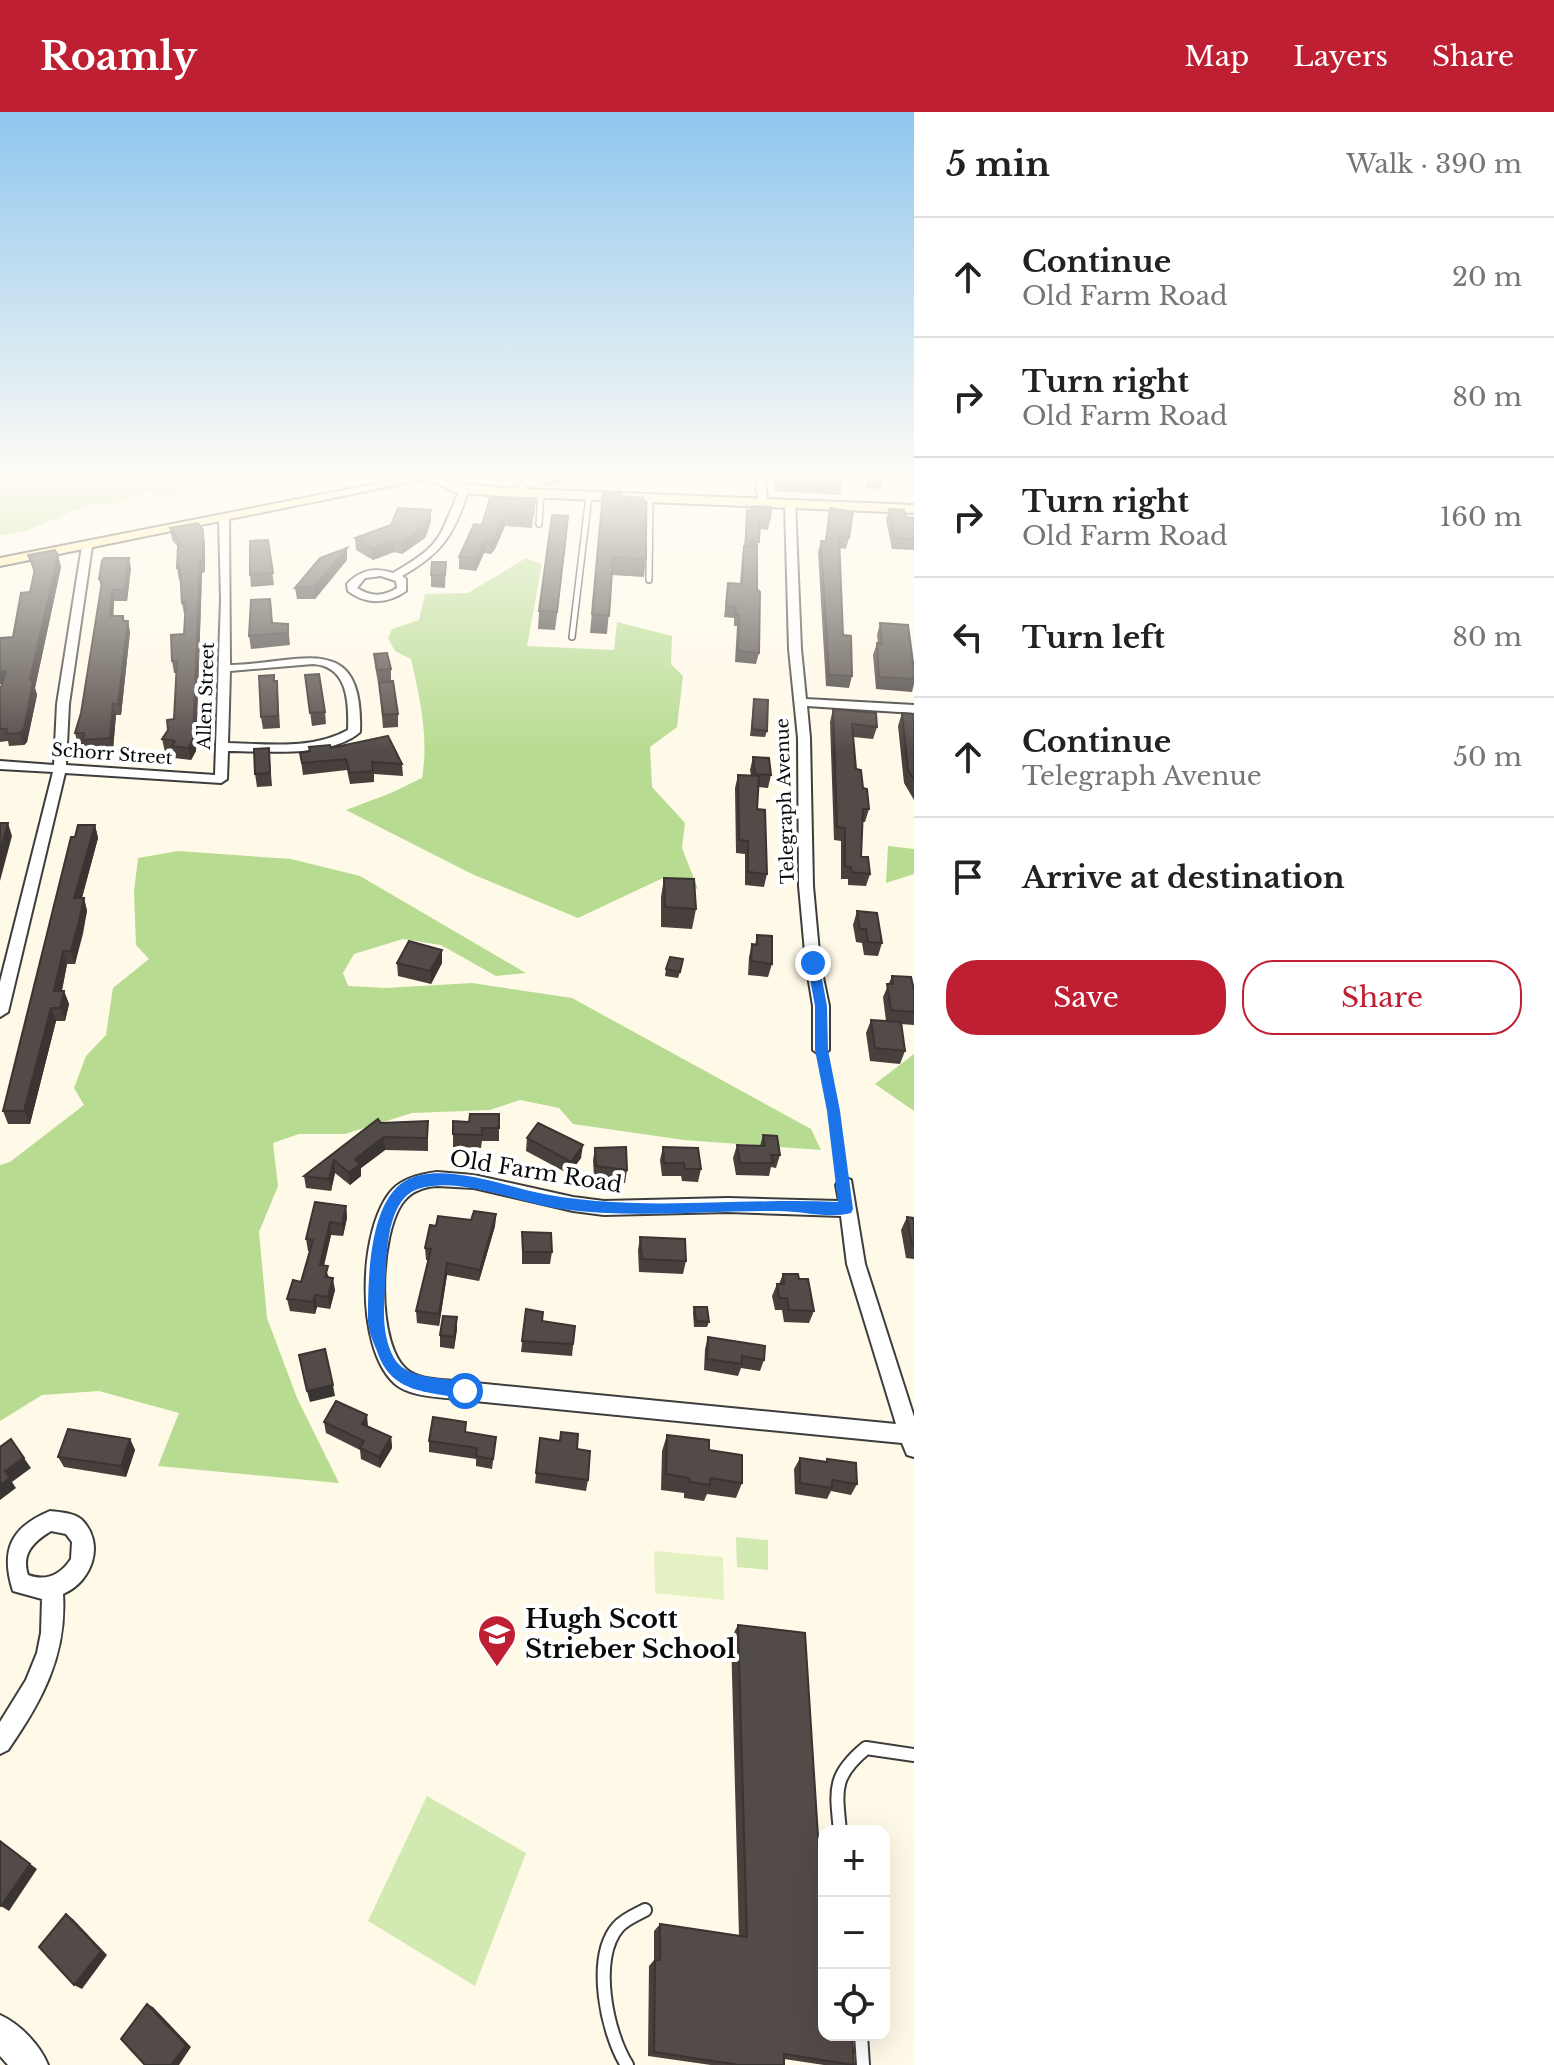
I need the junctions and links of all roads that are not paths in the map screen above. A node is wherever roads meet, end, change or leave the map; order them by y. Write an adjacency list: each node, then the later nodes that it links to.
1 (83, 570): 15 (street)
2 (224, 570): 10 (street, Allen Street)
3 (405, 570): 7 (street)
4 (580, 570): 9 (lane)
5 (649, 570): 8 (lane)
6 (793, 570): 11 (street, Telegraph Avenue)
7 (395, 576)
8 (649, 580)
9 (572, 637)
10 (225, 668): 13 (street, Allen Street); 13 (street)
11 (799, 702): 12 (street); 18 (street, Telegraph Avenue)
12 (914, 709)
13 (223, 747): 16 (street, Allen Street)
14 (0, 765): 15 (street, Schorr Street)
15 (60, 768): 16 (street, Schorr Street); 17 (street)
16 (221, 779)
17 (0, 1012)
18 (821, 1050)
19 (845, 1185): 20 (street)
20 (846, 1209): 21 (street); 21 (street, Old Farm Road)
21 (911, 1441)
22 (52, 1589): 23 (street)
23 (0, 1742)
24 (914, 1755): 25 (lane)
25 (840, 1825)
26 (645, 1910): 30 (lane)
27 (0, 2032): 29 (street)
28 (861, 2041): 31 (lane)
29 (31, 2065)
30 (627, 2065)
31 (863, 2065)

